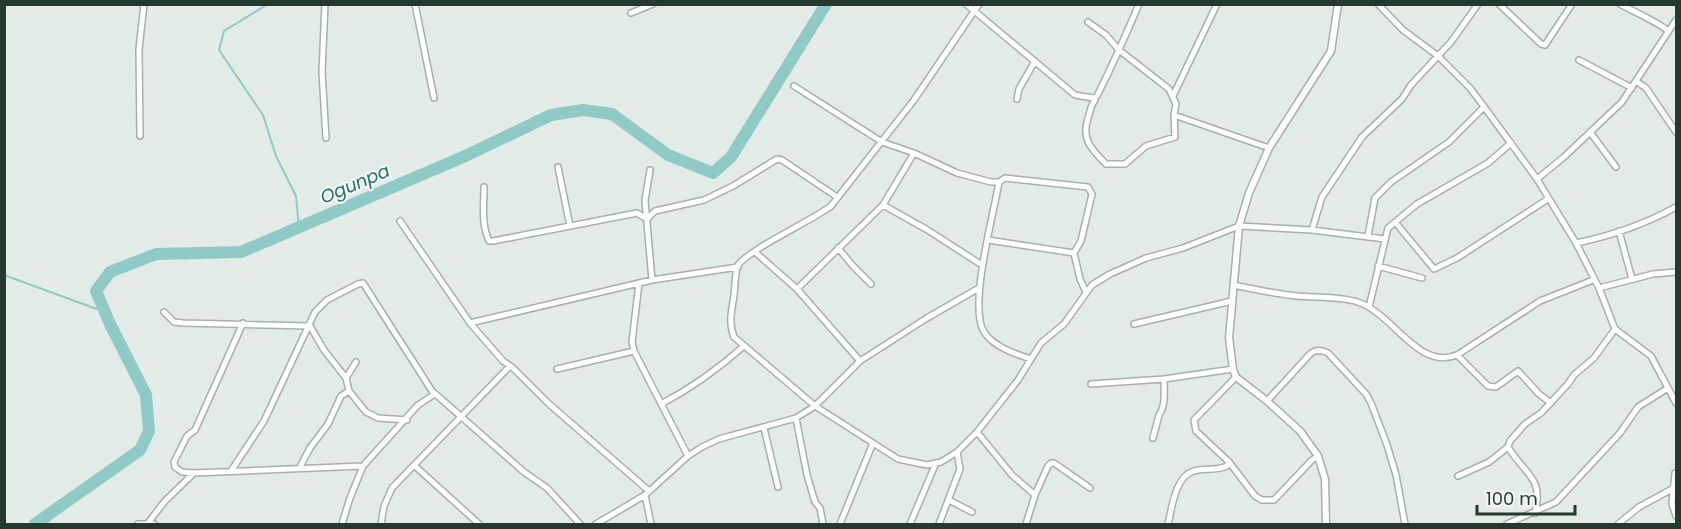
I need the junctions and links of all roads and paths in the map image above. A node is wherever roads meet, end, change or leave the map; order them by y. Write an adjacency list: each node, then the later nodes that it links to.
1 (144, 4): 35 (street)
2 (325, 4): 36 (street)
3 (415, 4): 27 (street)
4 (653, 4): 15 (street)
5 (966, 4): 14 (street)
6 (1139, 4): 19 (street)
7 (1217, 4): 26 (street)
8 (1338, 4): 39 (street)
9 (1378, 4): 20 (street)
10 (1479, 4): 20 (street)
11 (1499, 4): 12 (street)
12 (1572, 4)
13 (1620, 4): 18 (street)
14 (977, 7): 22 (street); 37 (street)
15 (631, 13)
16 (1677, 20): 18 (street)
17 (1088, 22): 19 (street)
18 (1668, 32): 23 (street)
19 (1119, 50): 26 (street); 28 (street)
20 (1438, 56): 30 (street); 56 (street)
21 (1579, 60): 25 (street)
22 (1035, 61): 28 (street); 29 (street)
23 (1636, 81): 25 (street); 32 (street)
24 (794, 86): 37 (street)
25 (1632, 88): 33 (street)
26 (1173, 96): 31 (street)
27 (434, 98)
28 (1093, 98): 31 (street)
29 (1017, 99)
30 (1484, 107): 38 (street); 58 (street)
31 (1174, 115): 39 (street)
32 (1674, 123): 34 (street)
33 (1590, 132): 42 (street); 44 (street)
34 (1677, 132)
35 (140, 136)
36 (326, 138)
37 (882, 141): 40 (street); 47 (street)
38 (1511, 143): 44 (street); 53 (street)
39 (1269, 148): 55 (street)
40 (914, 153): 45 (street); 49 (street)
41 (558, 167): 54 (street)
42 (1616, 167)
43 (650, 170): 51 (street)
44 (1537, 180): 48 (street)
45 (999, 182): 60 (street); 64 (street)
46 (484, 187): 54 (street)
47 (837, 197): 51 (street); 63 (street)
48 (1548, 199): 53 (street); 61 (street)
49 (883, 205): 62 (street); 65 (street)
50 (1677, 207): 57 (street)
51 (647, 219): 54 (street); 71 (street)
52 (400, 221): 84 (street)
53 (1395, 222): 59 (street)
54 (570, 226)
55 (1239, 226): 56 (street); 75 (street); 79 (street)
56 (1312, 230): 58 (street)
57 (1619, 231): 61 (street); 70 (street)
58 (1368, 236): 59 (street)
59 (1385, 238): 66 (street)
60 (988, 240): 64 (street); 65 (street)
61 (1576, 243): 72 (street)
62 (838, 248): 74 (street); 78 (street)
63 (755, 252): 67 (street); 78 (street)
64 (1074, 253): 79 (street)
65 (982, 265): 76 (street)
66 (1378, 266): 69 (street); 81 (street)
67 (738, 267): 71 (street); 88 (street)
68 (1677, 272): 70 (street)
69 (1422, 278)
70 (1632, 279): 77 (street)
71 (652, 280): 73 (street)
72 (1593, 280): 77 (street); 90 (street)
73 (639, 284): 84 (street); 89 (street)
74 (871, 284)
75 (1233, 285): 80 (street); 81 (street)
76 (979, 288): 91 (street); 92 (street)
77 (1599, 288): 87 (street)
78 (797, 289): 92 (street)
79 (1086, 292): 91 (street)
80 (1232, 301): 85 (street); 96 (street)
81 (1369, 307): 90 (street)
82 (164, 312): 83 (street)
83 (243, 323): 86 (street); 126 (street)
84 (470, 324): 94 (street)
85 (1134, 324)
86 (310, 326): 98 (street); 103 (street); 125 (street)
87 (1615, 329): 101 (street); 105 (street)
88 (744, 346): 107 (street); 108 (street)
89 (634, 351): 95 (street); 107 (street)
90 (1457, 356): 105 (street)
91 (1031, 359): 113 (street)
92 (860, 361): 108 (street)
93 (356, 362): 98 (street)
94 (510, 366): 109 (street); 132 (street)
95 (557, 369)
96 (1233, 369): 97 (street); 99 (street)
97 (1236, 377): 104 (street); 120 (street)
98 (346, 378): 102 (street)
99 (1164, 379): 100 (street); 114 (street)
100 (1091, 384)
101 (1668, 388): 106 (street); 136 (street)
102 (349, 391): 111 (street); 124 (street)
103 (435, 394): 109 (street); 111 (street)
104 (1267, 401): 119 (street); 142 (street)
105 (1551, 403): 116 (street)
106 (1677, 403)
107 (661, 404): 118 (street)
108 (815, 406): 110 (street); 115 (street)
109 (462, 417): 123 (street); 146 (street)
110 (796, 418): 112 (street); 149 (street)
111 (407, 420): 122 (street)
112 (764, 428): 118 (street); 129 (street)
113 (977, 432): 117 (street); 133 (street)
114 (1153, 438)
115 (873, 443): 121 (street); 150 (street)
116 (1508, 447): 128 (street); 134 (street)
117 (957, 452): 121 (street); 135 (street)
118 (688, 456): 132 (street)
119 (1318, 456): 120 (street); 155 (street)
120 (1229, 462): 154 (street)
121 (936, 463): 151 (street)
122 (363, 466): 124 (street); 141 (street)
123 (414, 466): 144 (street); 145 (street)
124 (300, 467): 125 (street)
125 (231, 471): 126 (street)
126 (194, 473): 140 (street)
127 (1675, 473): 131 (street)
128 (1458, 476)
129 (778, 487)
130 (1090, 488): 133 (street)
131 (1672, 489): 139 (street); 157 (street)
132 (647, 493): 147 (street); 148 (street)
133 (1035, 495): 153 (street)
134 (1539, 497): 136 (street); 138 (street)
135 (949, 500): 137 (street); 152 (street)
136 (1548, 506): 138 (street)
137 (972, 512)
138 (1535, 513): 156 (street)
139 (1677, 516)
140 (151, 524): 143 (street)
141 (342, 524)
142 (1405, 524)
143 (138, 525)
144 (381, 525)
145 (480, 525)
146 (580, 525)
147 (596, 525)
148 (651, 525)
149 (823, 525)
150 (840, 525)
151 (910, 525)
152 (939, 525)
153 (1026, 525)
154 (1168, 525)
155 (1326, 525)
156 (1507, 525)
157 (1617, 525)

